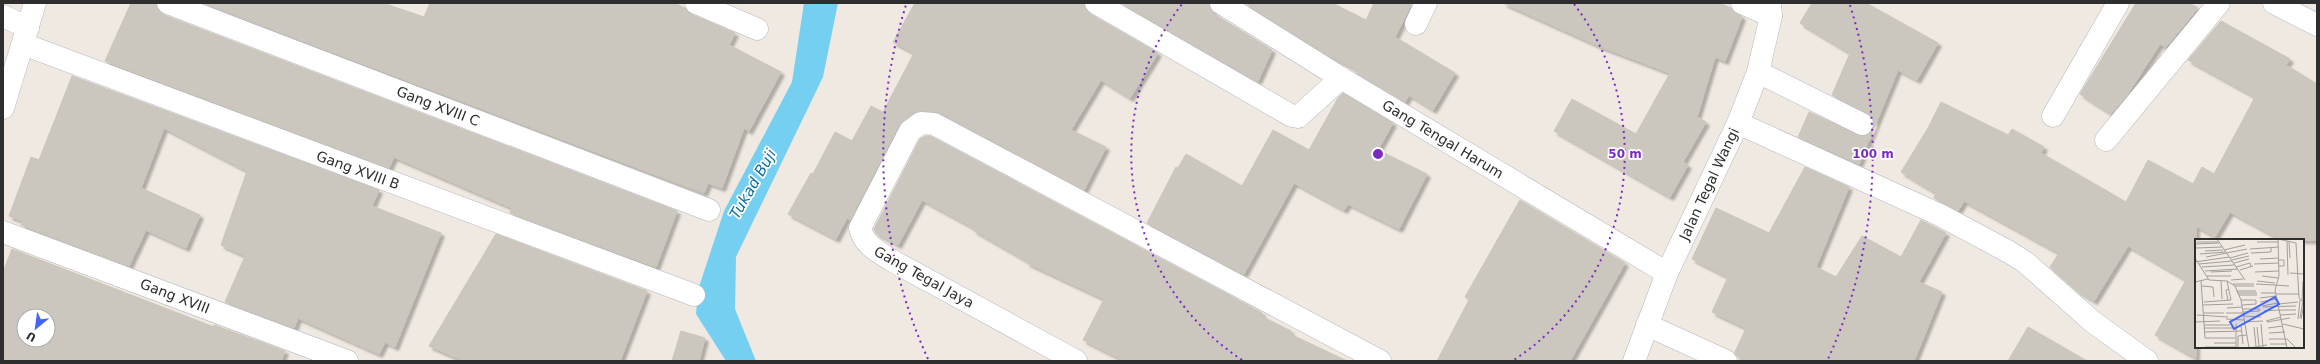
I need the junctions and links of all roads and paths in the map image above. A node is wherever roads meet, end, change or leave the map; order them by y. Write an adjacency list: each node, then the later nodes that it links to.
1 (35, 3): 16 (street)
2 (168, 3): 24 (street, Gang XVIII C)
3 (1096, 3): 18 (street)
4 (1220, 3): 18 (street, Gang Tengal Harum)
5 (1426, 3): 13 (street)
6 (1742, 3): 11 (street)
7 (2118, 3): 20 (street)
8 (2219, 3): 23 (street)
9 (2274, 3): 14 (street)
10 (699, 4): 15 (street)
11 (1770, 10): 17 (street, Jalan Tegal Wangi)
12 (3, 16): 16 (street, Gang XVIII B)
13 (1416, 24)
14 (2317, 26)
15 (757, 29)
16 (25, 36): 19 (street); 27 (street, Gang XVIII B)
17 (1758, 72): 21 (street, Jalan Tegal Wangi); 22 (street)
18 (1341, 78): 26 (street, Gang Tengal Harum)
19 (3, 108)
20 (2053, 116)
21 (1738, 123): 26 (street, Jalan Tegal Wangi); 34 (street)
22 (1862, 124)
23 (2106, 140)
24 (709, 210)
25 (3, 232): 29 (street, Gang XVIII)
26 (1667, 273): 28 (street, Jalan Tegal Wangi)
27 (694, 295)
28 (1647, 325): 32 (street, Jalan Tegal Wangi); 33 (street)
29 (347, 361)
30 (1076, 361): 31 (street, Gang Tegal Jaya)
31 (1380, 361)
32 (1634, 361)
33 (1726, 361)
34 (2147, 361)

